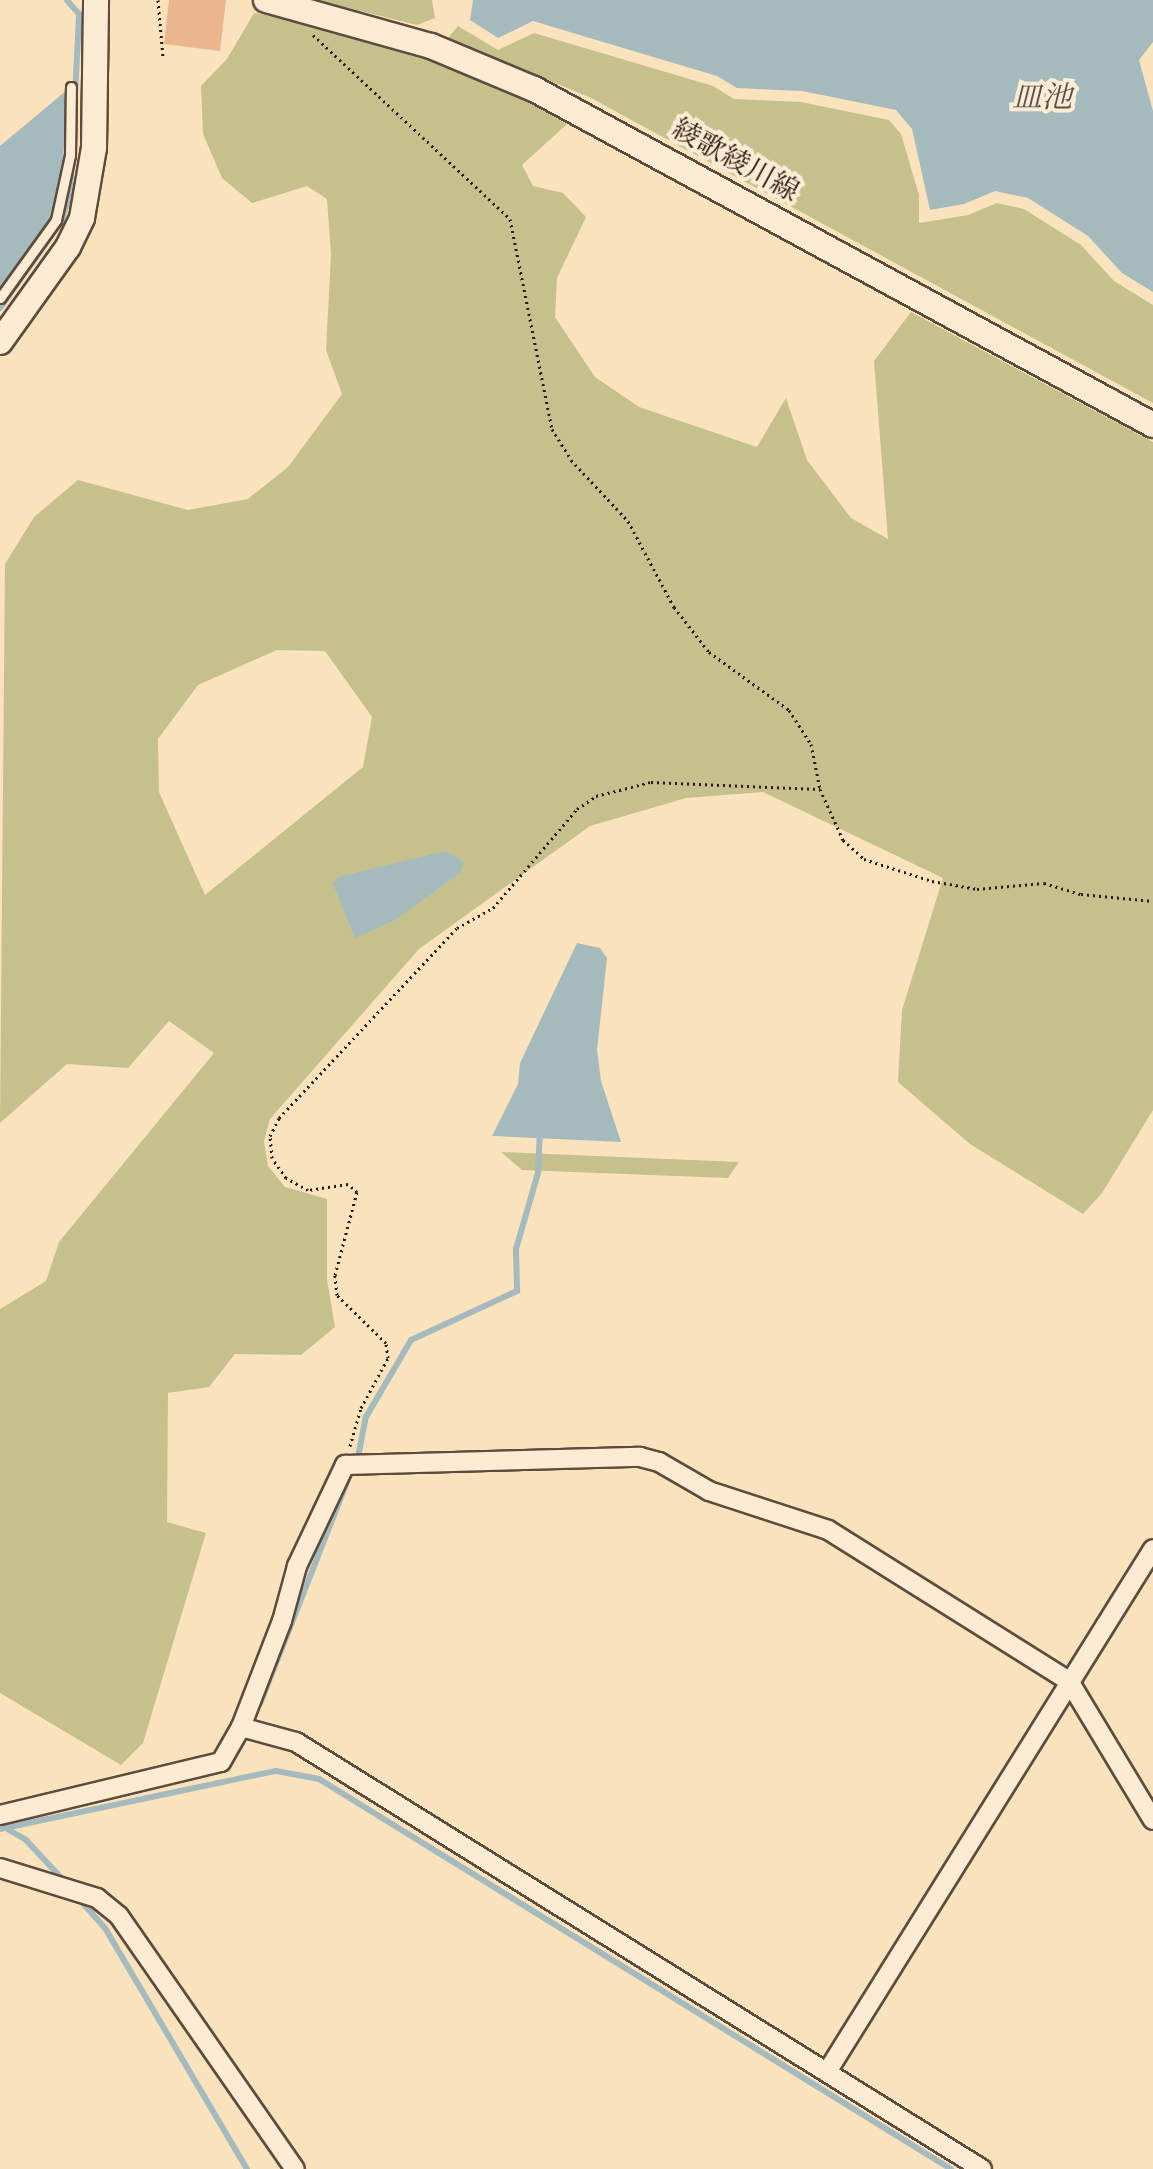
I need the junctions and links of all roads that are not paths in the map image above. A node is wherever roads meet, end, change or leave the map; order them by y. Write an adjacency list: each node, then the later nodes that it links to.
1 (96, 0): 5 (main road)
2 (266, 0): 6 (main road, 綾歌綾川線)
3 (71, 87): 4 (lane)
4 (0, 298)
5 (0, 342)
6 (1153, 425)
7 (1153, 1549): 8 (street)
8 (1069, 1681): 9 (street); 11 (street); 13 (street)
9 (241, 1727): 10 (street); 13 (street)
10 (0, 1815)
11 (1153, 1820)
12 (0, 1868): 14 (street)
13 (827, 2072): 15 (street)
14 (295, 2169)
15 (982, 2169)

